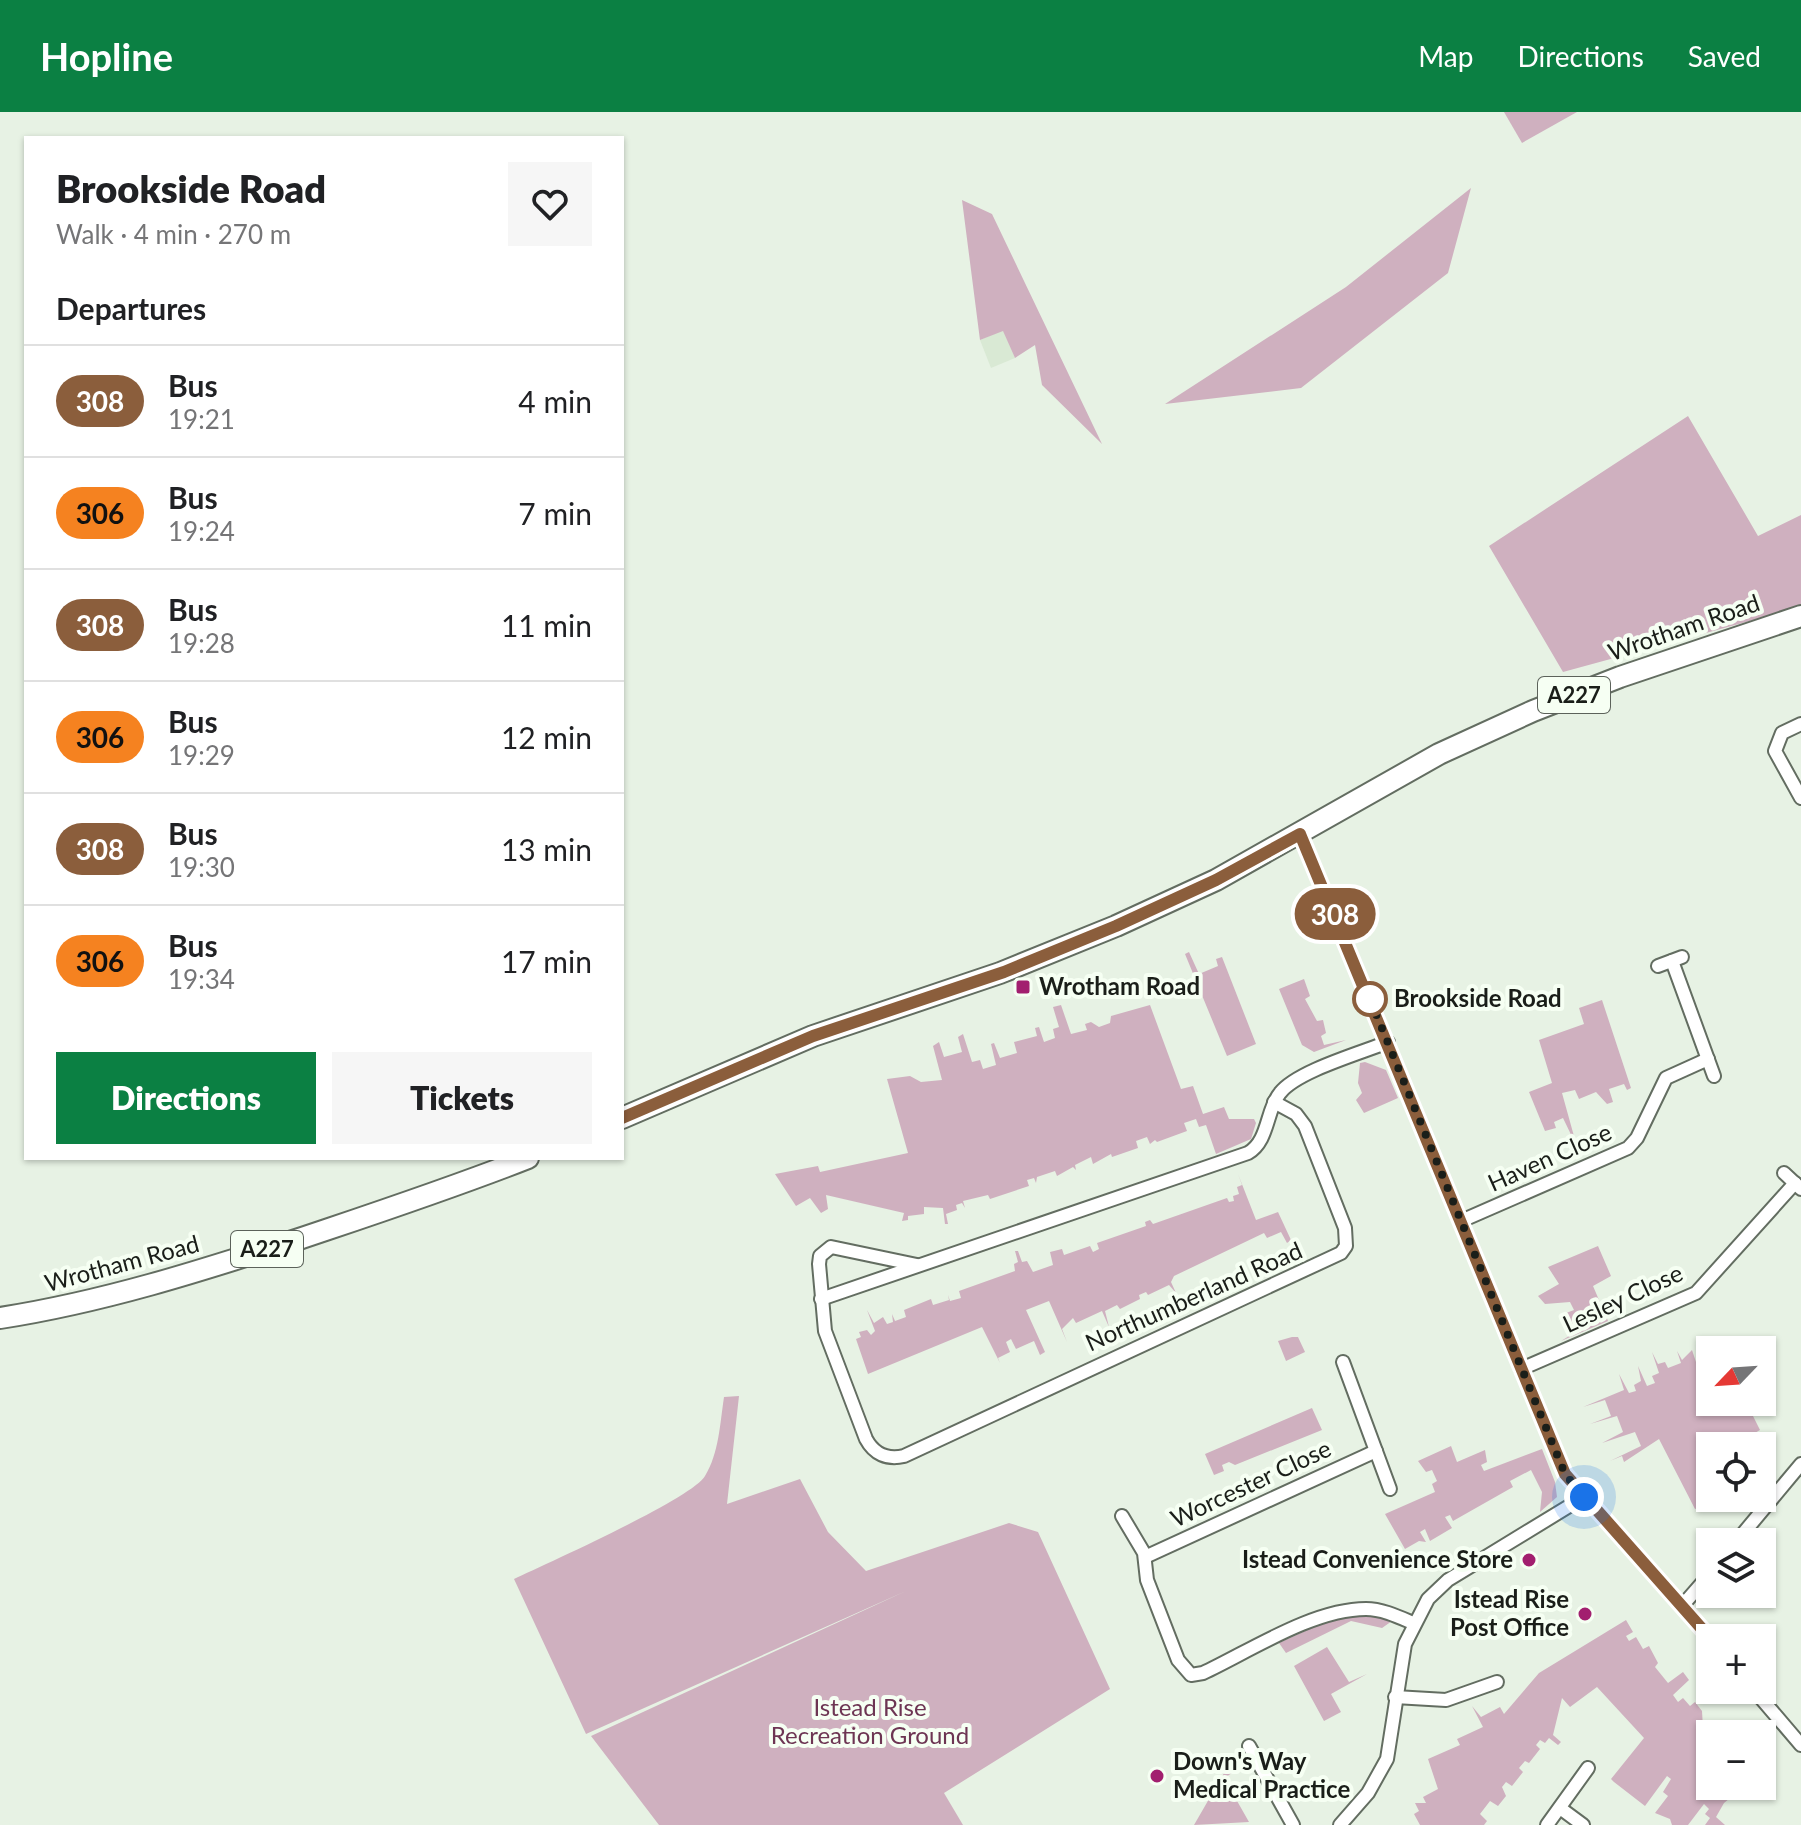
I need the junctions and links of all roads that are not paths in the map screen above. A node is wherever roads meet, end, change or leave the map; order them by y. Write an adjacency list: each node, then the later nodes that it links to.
1 (1801, 616): 4 (main road, Wrotham Road / A227)
2 (1801, 724): 3 (street)
3 (1801, 798)
4 (1300, 834): 6 (street); 10 (main road, Wrotham Road / A227)
5 (1658, 966): 7 (street)
6 (1388, 1042): 9 (street); 14 (street)
7 (1708, 1059): 8 (street); 14 (street, Haven Close)
8 (1714, 1076)
9 (1274, 1102): 15 (street); 16 (street, Northumberland Road)
10 (624, 1117)
11 (523, 1160): 17 (main road, Wrotham Road / A227)
12 (1784, 1173): 13 (street)
13 (1798, 1186): 19 (street, Lesley Close)
14 (1461, 1221): 19 (street)
15 (917, 1265): 16 (street); 16 (street)
16 (821, 1299)
17 (0, 1318)
18 (1343, 1362): 20 (street)
19 (1521, 1369): 23 (street)
20 (1376, 1451): 22 (street); 26 (street, Worcester Close)
21 (1801, 1464): 25 (street)
22 (1390, 1489)
23 (1584, 1497): 28 (street); 29 (street)
24 (1122, 1516): 26 (street)
25 (1748, 1528)
26 (1145, 1557): 29 (street)
27 (1696, 1590): 28 (street)
28 (1682, 1606): 30 (street)
29 (1413, 1623): 32 (street)
30 (1698, 1624)
31 (1497, 1682): 32 (street)
32 (1395, 1697): 39 (street)
33 (1766, 1704): 34 (street)
34 (1801, 1745)
35 (1249, 1746): 38 (street)
36 (1588, 1768): 37 (street)
37 (1560, 1808): 40 (street); 41 (street)
38 (1293, 1825)
39 (1340, 1825)
40 (1547, 1825)
41 (1583, 1825)

